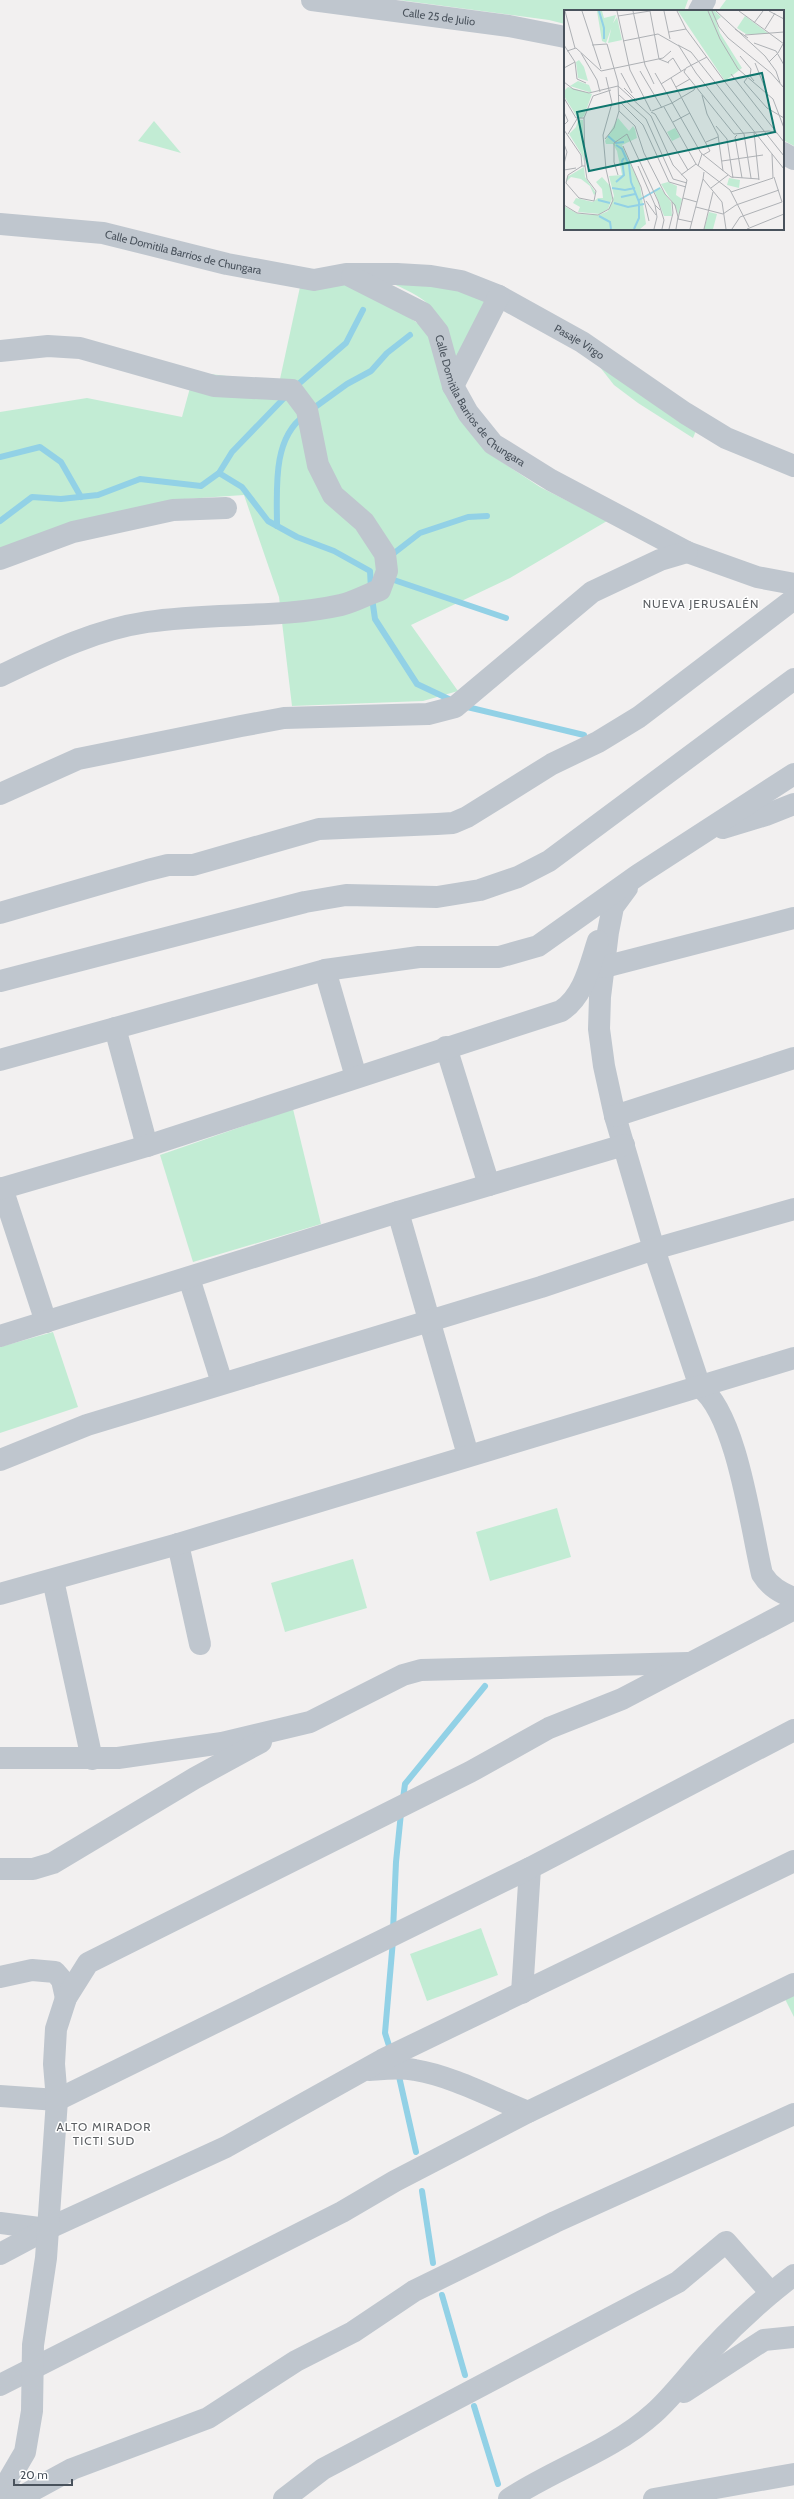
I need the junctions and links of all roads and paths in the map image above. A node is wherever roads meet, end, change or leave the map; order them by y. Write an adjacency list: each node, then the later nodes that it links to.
1 (312, 0): 4 (street, Calle 25 de Julio)
2 (705, 0): 3 (street)
3 (700, 10)
4 (564, 37)
5 (784, 154): 6 (street)
6 (794, 159)
7 (0, 224): 8 (street, Calle Domitila Barrios de Chungara)
8 (346, 274): 9 (street, Pasaje Virgo); 11 (street, Calle Domitila Barrios de Chungara)
9 (499, 296): 11 (street); 12 (street, Pasaje Virgo)
10 (0, 351): 18 (street)
11 (453, 386): 14 (street, Calle Domitila Barrios de Chungara)
12 (794, 466)
13 (226, 508): 15 (street)
14 (687, 552): 16 (street, Calle Domitila Barrios de Chungara); 21 (street)
15 (0, 559)
16 (794, 584)
17 (794, 599): 26 (street)
18 (0, 676)
19 (794, 679): 30 (street)
20 (794, 774): 23 (street)
21 (0, 794)
22 (794, 804): 23 (street)
23 (703, 834): 24 (street)
24 (638, 875): 25 (street); 29 (street)
25 (613, 907): 28 (street); 32 (street)
26 (0, 913)
27 (794, 918): 28 (street)
28 (604, 967): 36 (street)
29 (325, 970): 31 (street); 35 (street)
30 (0, 981)
31 (115, 1028): 34 (street); 38 (street)
32 (446, 1047): 35 (street); 39 (street)
33 (794, 1058): 36 (street)
34 (0, 1060)
35 (356, 1077): 38 (street)
36 (615, 1116): 37 (street)
37 (624, 1145): 39 (street); 43 (street)
38 (147, 1146): 40 (street)
39 (489, 1185): 42 (street)
40 (1, 1188): 46 (street)
41 (794, 1209): 43 (street)
42 (398, 1212): 44 (street); 45 (street)
43 (654, 1249): 45 (street); 50 (street)
44 (189, 1278): 46 (street); 49 (street)
45 (430, 1321): 49 (street); 51 (street)
46 (46, 1322): 47 (street)
47 (0, 1336)
48 (794, 1358): 50 (street)
49 (222, 1383): 52 (street)
50 (700, 1386): 51 (street); 56 (street)
51 (468, 1455): 53 (street)
52 (0, 1460)
53 (178, 1544): 54 (street); 58 (street)
54 (53, 1580): 55 (street); 63 (street)
55 (0, 1594)
56 (794, 1598)
57 (794, 1609): 59 (street)
58 (200, 1644)
59 (693, 1662): 60 (street); 70 (street)
60 (287, 1728): 63 (street); 66 (street)
61 (794, 1730): 65 (street)
62 (0, 1758): 63 (street)
63 (92, 1759)
64 (794, 1861): 69 (street)
65 (530, 1868): 69 (street); 73 (street)
66 (0, 1869)
67 (0, 1977): 70 (street)
68 (794, 1984): 74 (street)
69 (522, 1993): 71 (street)
70 (66, 1998): 73 (street)
71 (364, 2071): 74 (street); 77 (street)
72 (0, 2096): 73 (street)
73 (57, 2100): 77 (street)
74 (528, 2112): 82 (street)
75 (794, 2114): 87 (street)
76 (0, 2222): 77 (street)
77 (47, 2229): 78 (street); 82 (street)
78 (0, 2254)
79 (794, 2275): 80 (street)
80 (771, 2293): 84 (street); 88 (street)
81 (794, 2337): 84 (street)
82 (32, 2368): 83 (street); 86 (street)
83 (0, 2385)
84 (654, 2412): 89 (street)
85 (794, 2474): 90 (street)
86 (0, 2495)
87 (17, 2499)
88 (284, 2499)
89 (509, 2499)
90 (654, 2499)

